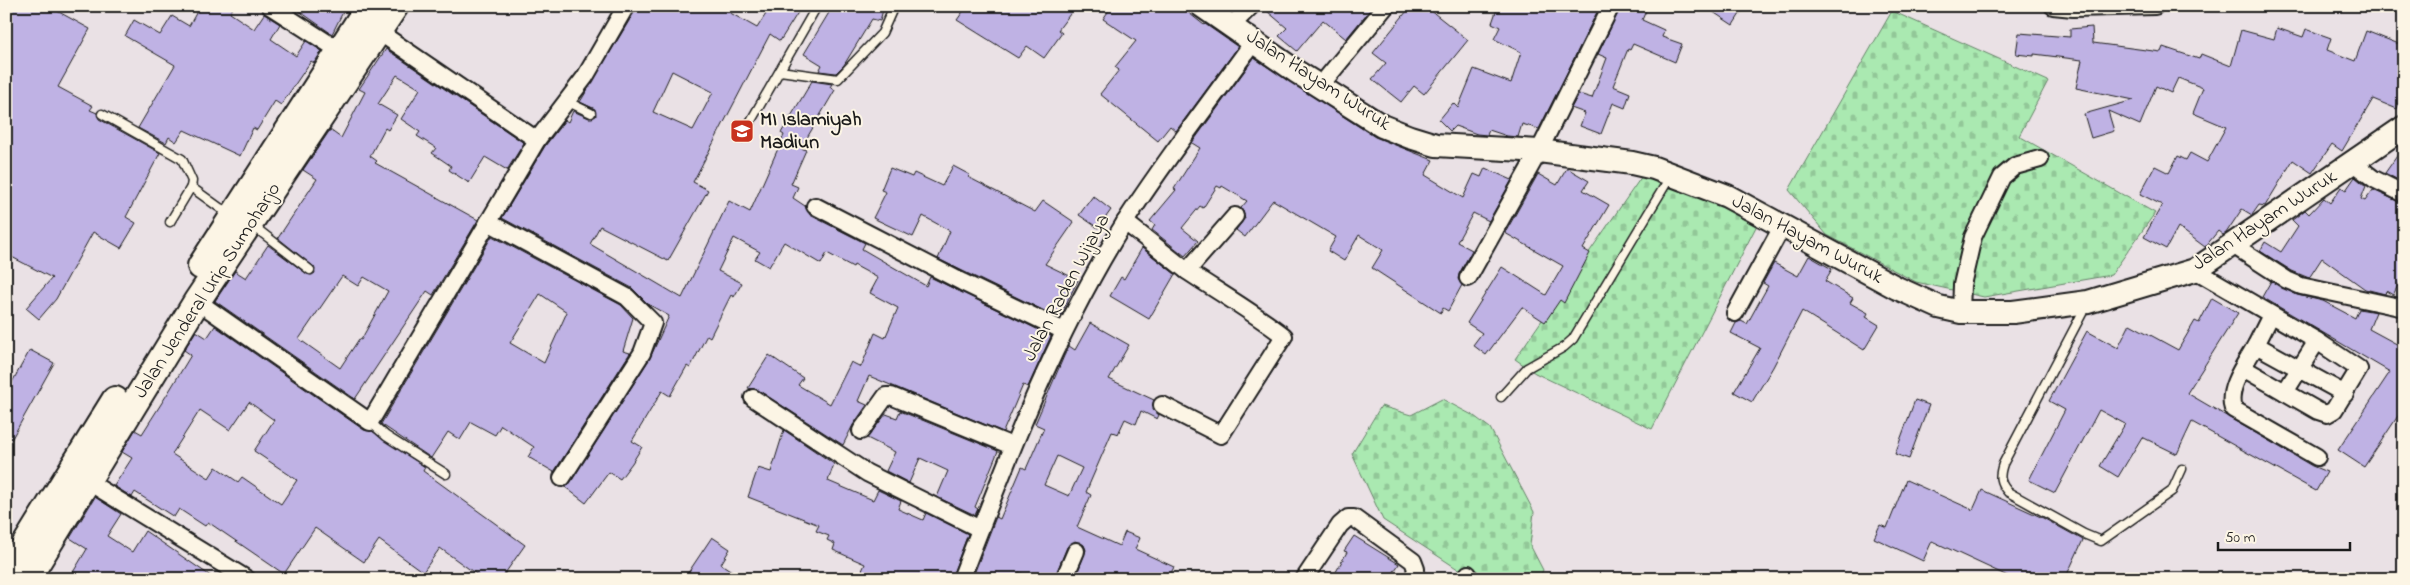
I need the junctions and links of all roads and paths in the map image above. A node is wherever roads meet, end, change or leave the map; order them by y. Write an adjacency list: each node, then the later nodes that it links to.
1 (270, 6): 16 (street)
2 (369, 6): 16 (highway, Jalan Jenderal Urip Sumoharjo)
3 (395, 6): 14 (highway, Jalan Jenderal Urip Sumoharjo)
4 (626, 6): 19 (street)
5 (817, 6): 17 (lane)
6 (894, 6): 17 (lane)
7 (1202, 6): 13 (main road, Jalan Hayam Wuruk)
8 (1251, 6): 13 (street)
9 (1386, 6): 18 (street)
10 (1611, 6): 25 (street)
11 (2053, 6): 12 (street)
12 (2155, 6)
13 (1231, 26): 15 (main road, Jalan Hayam Wuruk)
14 (379, 32): 24 (street); 33 (highway, Jalan Jenderal Urip Sumoharjo)
15 (1254, 41): 18 (main road, Jalan Hayam Wuruk); 36 (street, Jalan Raden Wijaya)
16 (340, 51): 33 (highway, Jalan Jenderal Urip Sumoharjo)
17 (780, 71): 23 (lane)
18 (1320, 86): 25 (main road, Jalan Hayam Wuruk)
19 (566, 101): 20 (lane); 24 (street)
20 (591, 113)
21 (102, 114): 29 (lane)
22 (2404, 128): 27 (main road, Jalan Hayam Wuruk)
23 (741, 138)
24 (536, 140): 35 (street)
25 (1539, 151): 28 (main road, Jalan Hayam Wuruk); 42 (street)
26 (2040, 159): 46 (street)
27 (2353, 163): 30 (street); 38 (main road, Jalan Hayam Wuruk)
28 (1671, 175): 37 (main road, Jalan Hayam Wuruk); 56 (lane)
29 (191, 187): 33 (lane); 34 (lane)
30 (2404, 194)
31 (815, 206): 49 (street)
32 (1235, 216): 41 (street)
33 (242, 219): 39 (lane); 43 (highway, Jalan Jenderal Urip Sumoharjo); 69 (highway, Jalan Jenderal Urip Sumoharjo)
34 (170, 222)
35 (488, 222): 59 (street); 65 (street)
36 (1125, 222): 41 (street); 49 (street, Jalan Raden Wijaya)
37 (1784, 225): 46 (main road, Jalan Hayam Wuruk); 47 (street)
38 (2233, 245): 40 (main road, Jalan Hayam Wuruk); 45 (street)
39 (310, 270)
40 (2194, 270): 44 (main road, Jalan Hayam Wuruk); 48 (street)
41 (1187, 271): 58 (street)
42 (1468, 278)
43 (197, 301): 59 (street); 66 (highway, Jalan Jenderal Urip Sumoharjo)
44 (2088, 302): 46 (main road, Jalan Hayam Wuruk); 63 (lane)
45 (2404, 308)
46 (1961, 312)
47 (1735, 313)
48 (2271, 315): 50 (street); 51 (street)
49 (1064, 331): 61 (street, Jalan Raden Wijaya)
50 (2317, 341): 53 (street); 55 (street)
51 (2256, 345): 52 (street); 53 (street)
52 (2243, 368): 54 (street); 62 (street)
53 (2300, 368): 54 (street); 55 (street)
54 (2285, 392): 55 (street)
55 (2345, 394)
56 (1501, 397)
57 (753, 398): 67 (street)
58 (1162, 405)
59 (370, 422): 64 (lane)
60 (861, 431): 61 (street)
61 (1012, 446): 67 (street, Jalan Raden Wijaya)
62 (2317, 457)
63 (2182, 469)
64 (446, 474)
65 (562, 478)
66 (87, 481): 70 (highway, Jalan Jenderal Urip Sumoharjo); 71 (street)
67 (980, 529): 72 (street, Jalan Raden Wijaya)
68 (1076, 551): 73 (street)
69 (6, 576)
70 (27, 579)
71 (247, 579)
72 (961, 579)
73 (1064, 579)
74 (1304, 579): 75 (street)
75 (1413, 579)

